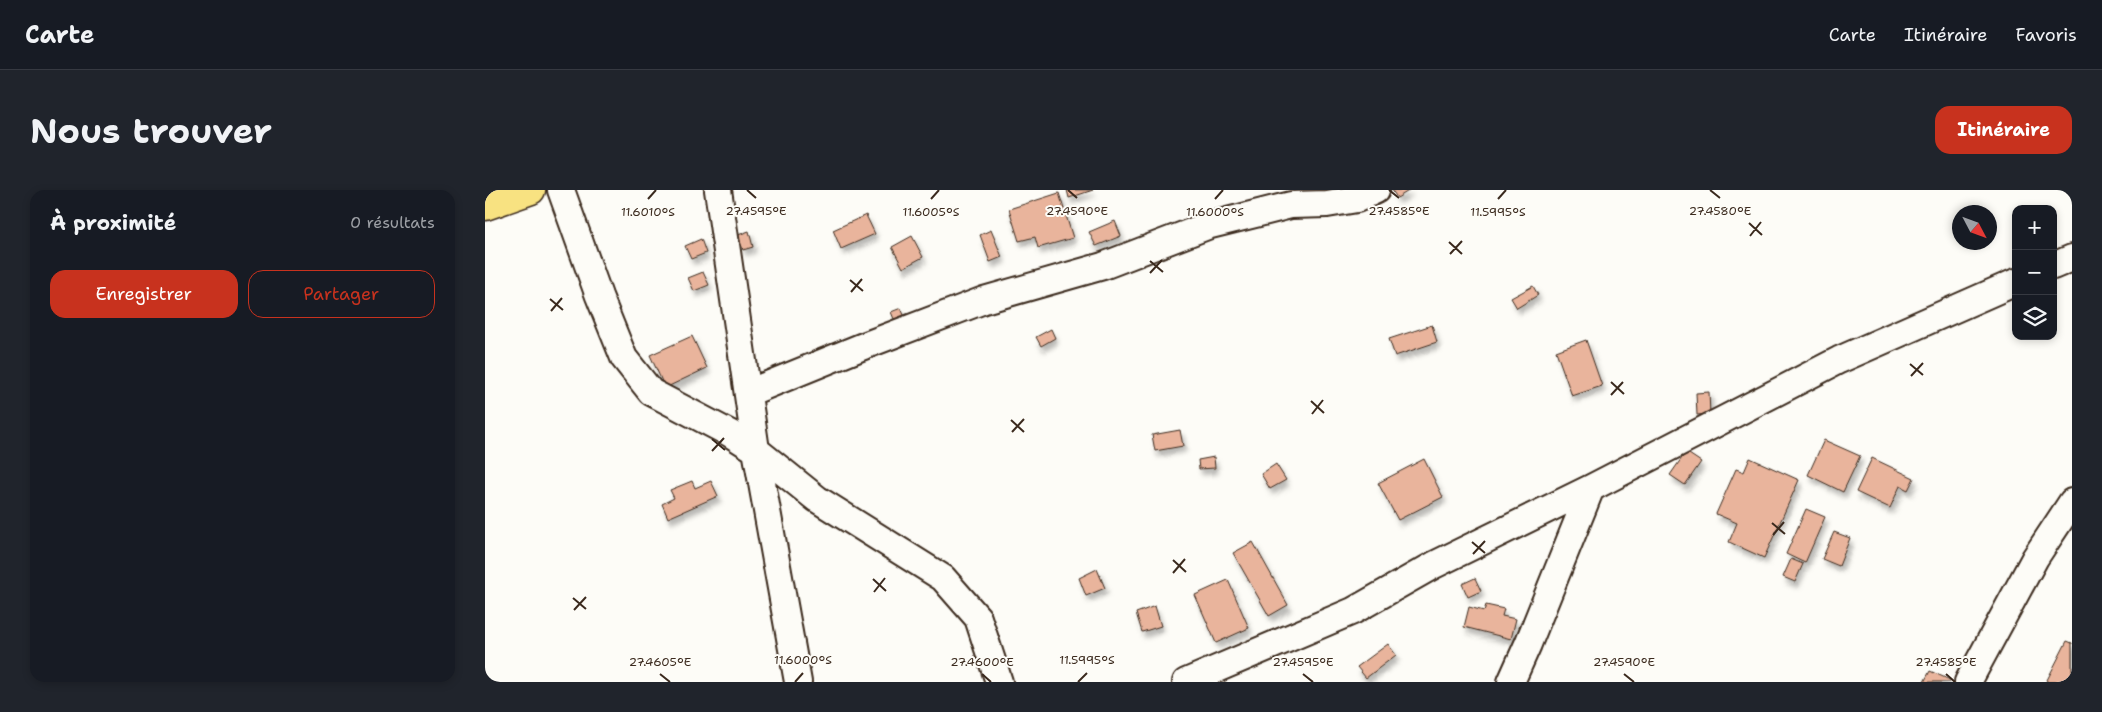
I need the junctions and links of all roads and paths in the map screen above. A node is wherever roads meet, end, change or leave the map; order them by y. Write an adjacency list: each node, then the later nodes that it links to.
1 (531, 190): 5 (main road)
2 (561, 190): 10 (street)
3 (718, 190): 9 (street)
4 (1376, 190): 9 (street)
5 (485, 206)
6 (2072, 258): 7 (street)
7 (2057, 264)
8 (2012, 284): 11 (street)
9 (748, 393): 10 (street)
10 (756, 450): 13 (street); 14 (street)
11 (1591, 488): 15 (street); 16 (street)
12 (2072, 502): 17 (street)
13 (798, 682)
14 (999, 682)
15 (1186, 682)
16 (1511, 682)
17 (1968, 682)

